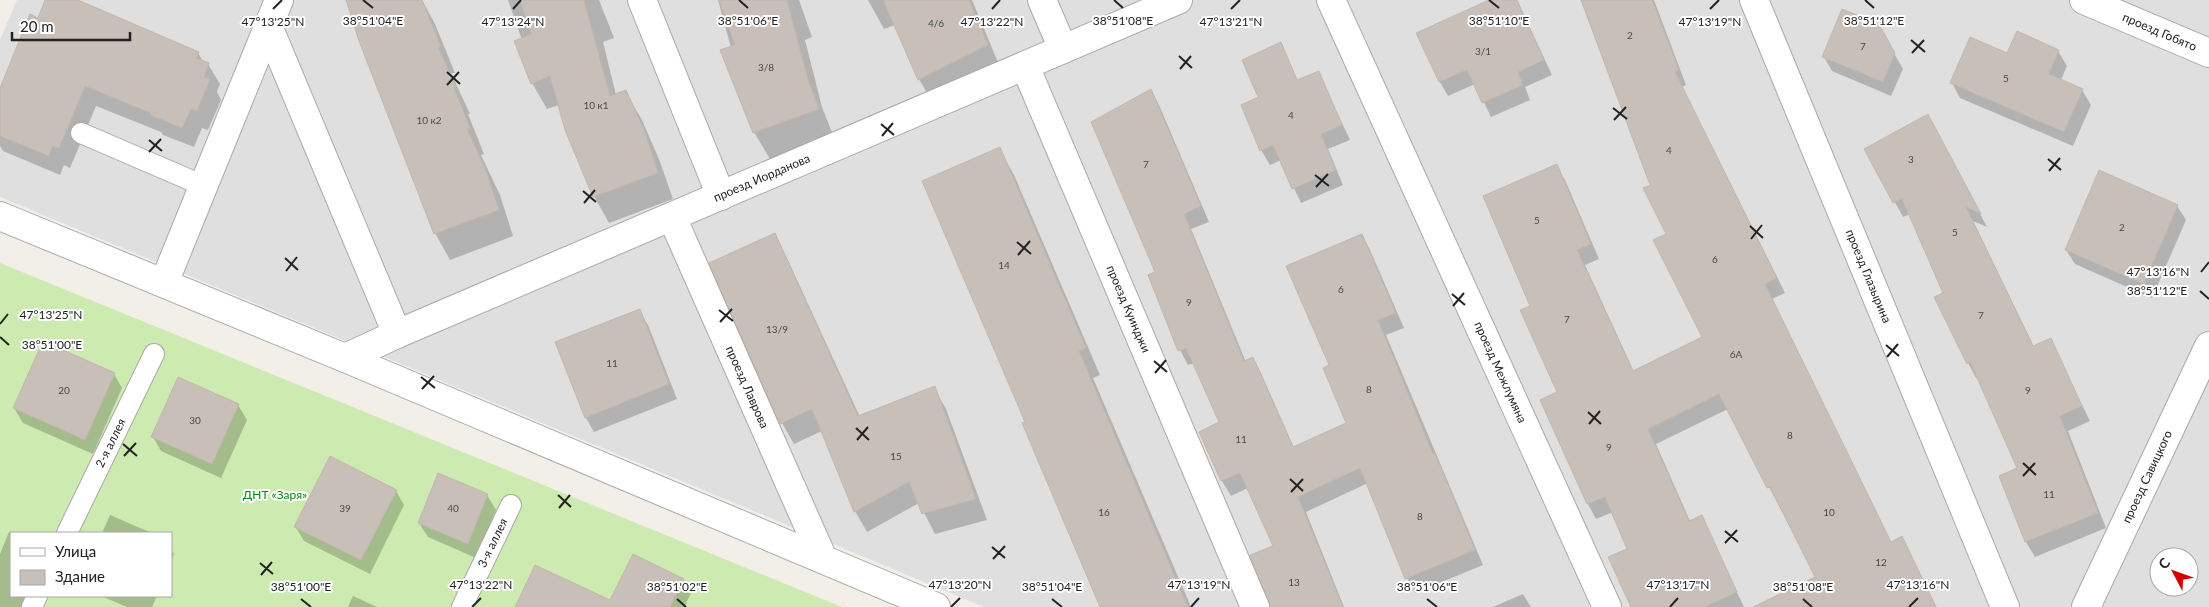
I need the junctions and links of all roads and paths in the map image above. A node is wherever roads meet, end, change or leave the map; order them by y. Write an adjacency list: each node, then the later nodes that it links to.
1 (279, 0): 8 (street)
2 (642, 0): 14 (street)
3 (1042, 0): 9 (street)
4 (1178, 0): 9 (street, проезд Иорданова)
5 (1331, 0): 28 (street, проезд Межлумяна)
6 (1754, 0): 29 (street, проезд Глазырина)
7 (2084, 0): 10 (street, проезд Гобято)
8 (268, 26): 13 (street); 18 (street)
9 (1063, 49): 11 (street, проезд Иорданова)
10 (2209, 54)
11 (1025, 66): 14 (street, проезд Иорданова); 27 (street, проезд Куинджи)
12 (81, 133): 13 (lane)
13 (204, 186): 17 (street)
14 (721, 196): 16 (street, проезд Иорданова)
15 (0, 216): 17 (street)
16 (672, 217): 18 (street, проезд Иорданова); 24 (street, проезд Лаврова)
17 (164, 283): 21 (street)
18 (397, 334): 21 (street, проезд Иорданова)
19 (2209, 346): 30 (street, проезд Савицкого)
20 (154, 354): 23 (lane, 2-я аллея)
21 (345, 358): 24 (street)
22 (511, 505): 25 (lane, 3-я аллея)
23 (67, 532)
24 (823, 559): 26 (street)
25 (462, 607)
26 (936, 607)
27 (1255, 607)
28 (1607, 607)
29 (2005, 607)
30 (2086, 607)

